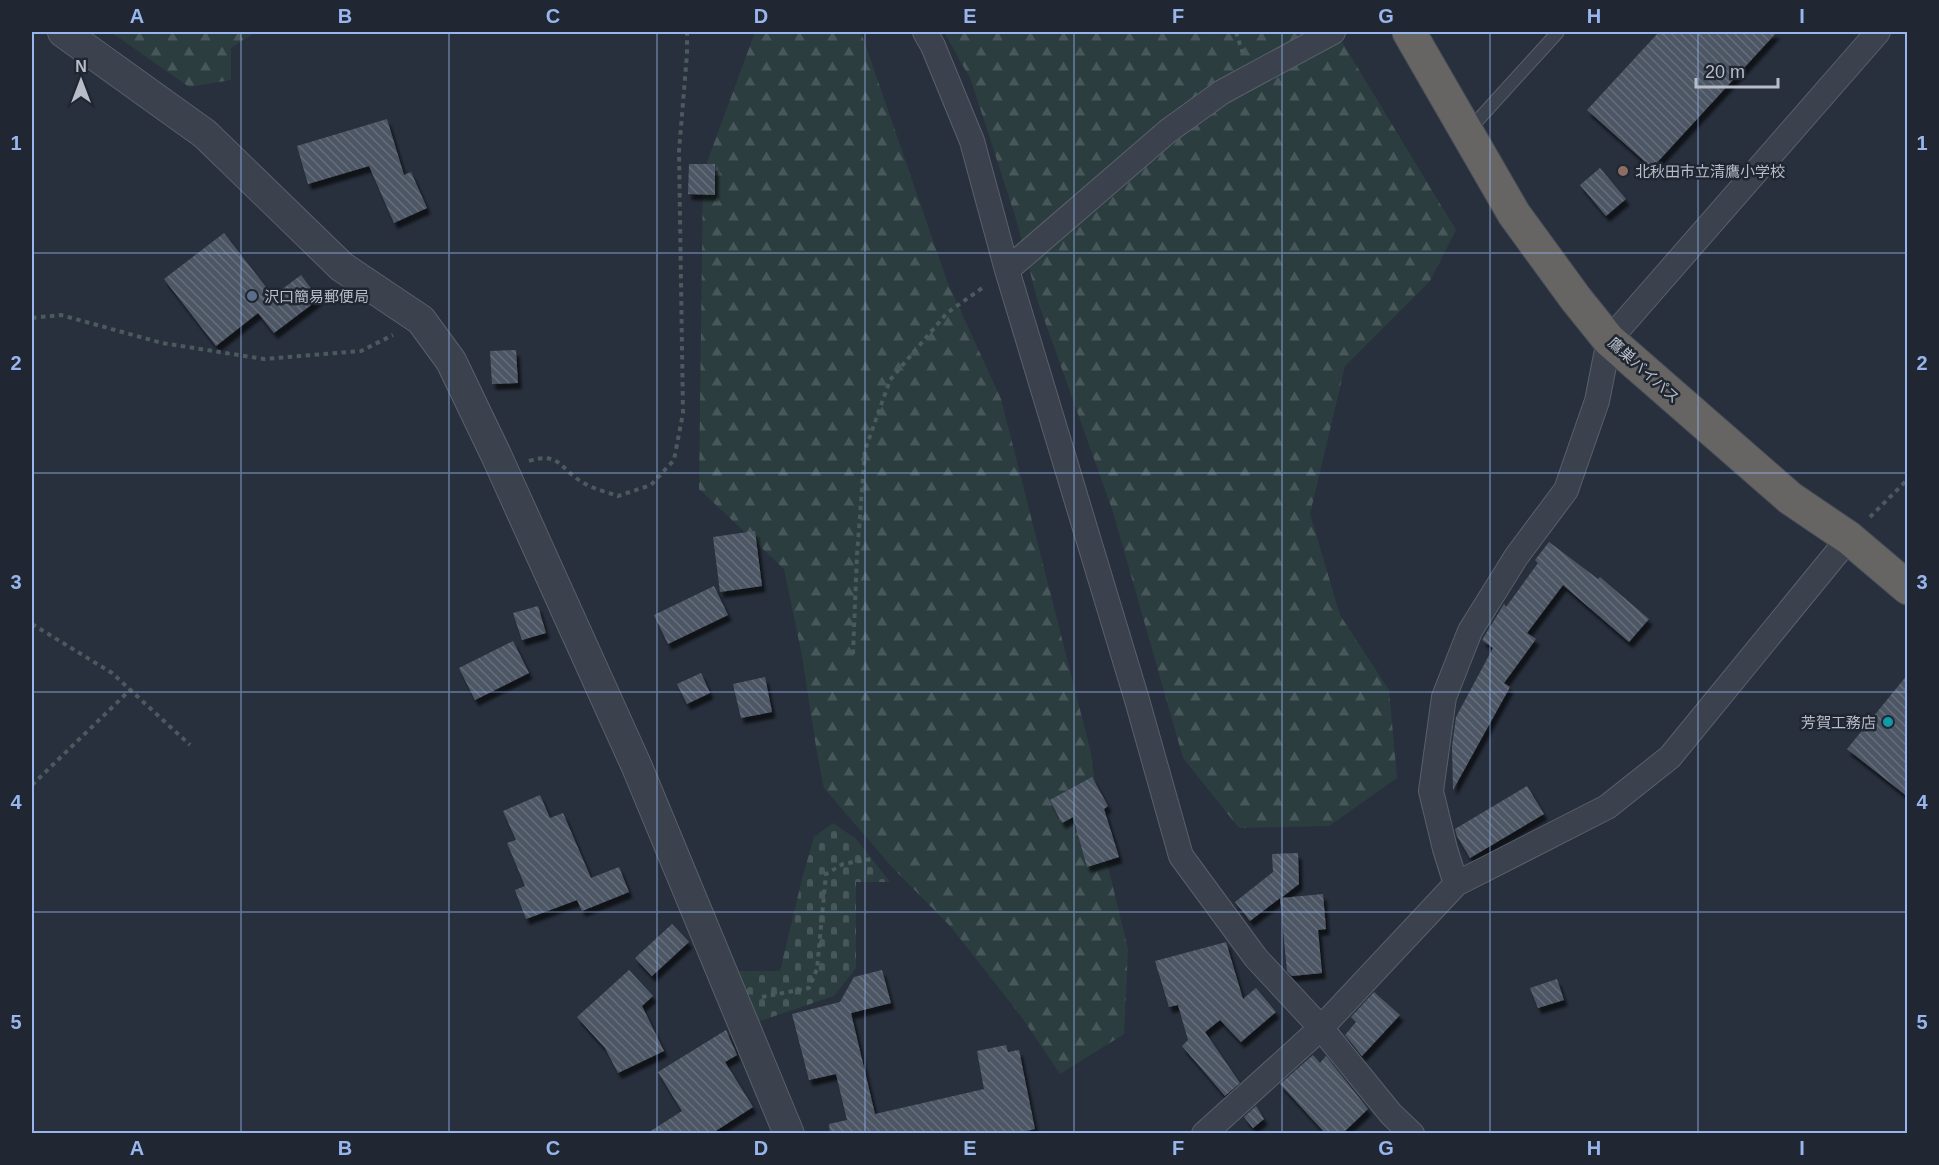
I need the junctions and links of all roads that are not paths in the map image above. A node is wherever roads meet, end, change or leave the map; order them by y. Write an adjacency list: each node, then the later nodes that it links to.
1 (63, 32): 14 (street)
2 (925, 32): 8 (street)
3 (1333, 32): 8 (street)
4 (1409, 32): 7 (highway, 鷹巣バイパス)
5 (1558, 32): 7 (lane)
6 (1878, 32): 9 (street)
7 (1467, 132): 9 (highway, 鷹巣バイパス)
8 (1007, 270): 13 (street)
9 (1609, 340): 10 (highway, 鷹巣バイパス); 12 (street)
10 (1850, 538): 11 (highway, 鷹巣バイパス); 12 (street)
11 (1908, 588)
12 (1456, 884): 13 (street)
13 (1321, 1028): 15 (street); 16 (street)
14 (789, 1134)
15 (1204, 1134)
16 (1412, 1134)

